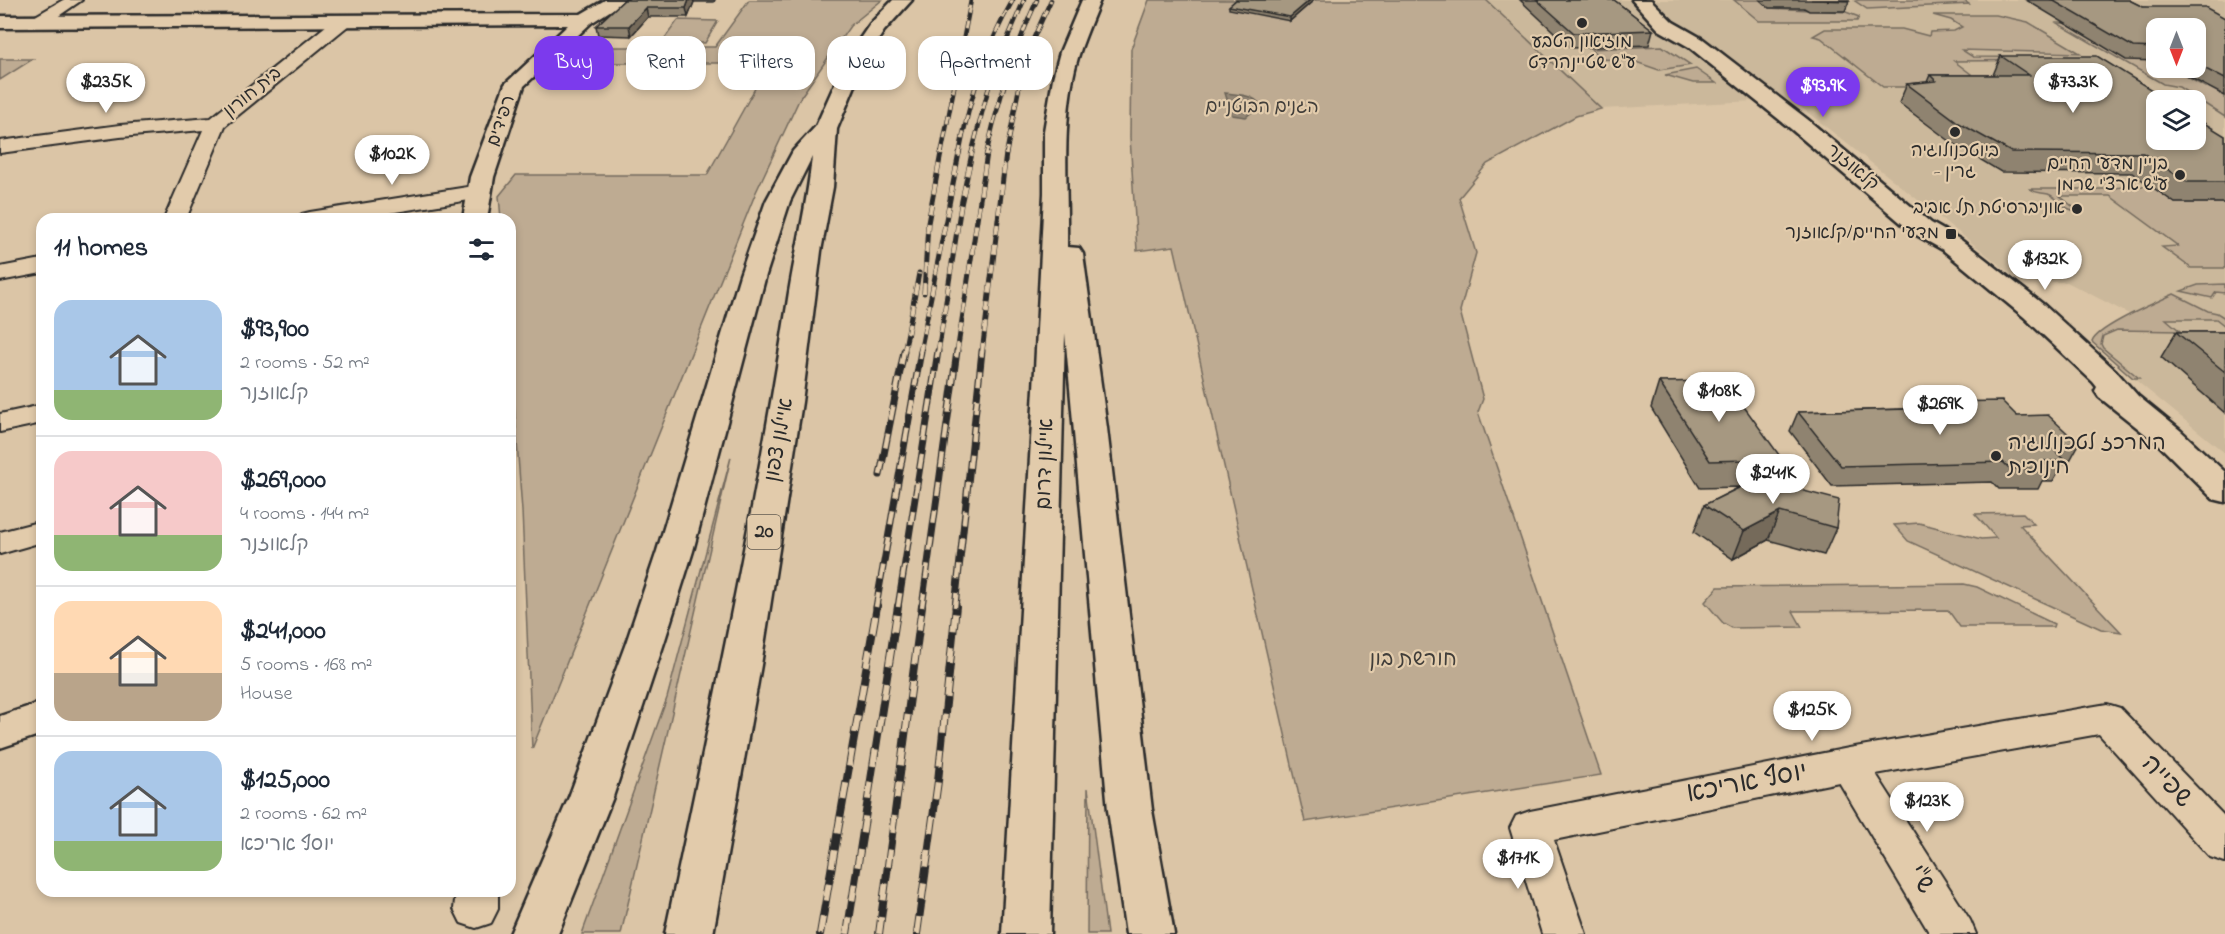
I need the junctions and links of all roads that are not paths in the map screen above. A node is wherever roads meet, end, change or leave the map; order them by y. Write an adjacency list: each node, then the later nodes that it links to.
1 (74, 0): 10 (street)
2 (618, 0): 7 (main road, רפידים)
3 (903, 0): 13 (main road, איילון צפון / 20)
4 (1092, 0): 14 (main road, איילון דרום)
5 (1641, 0): 11 (main road, קלאוזנר)
6 (1649, 0): 11 (main road, קלאוזנר)
7 (585, 19): 8 (main road); 16 (main road, רפידים)
8 (343, 21): 10 (main road); 12 (street, בית חורון)
9 (0, 22): 10 (main road)
10 (38, 22)
11 (1696, 43): 24 (main road, קלאוזנר)
12 (216, 123): 15 (street); 17 (street, בית חורון)
13 (826, 129): 33 (main road); 34 (main road, איילון צפון / 20)
14 (1055, 131): 35 (main road, איילון דרום); 36 (main road)
15 (0, 147)
16 (480, 192): 18 (street); 19 (main road, רפידים)
17 (178, 213)
18 (348, 213)
19 (476, 213)
20 (36, 267): 21 (street)
21 (0, 274)
22 (36, 415): 23 (street)
23 (0, 423)
24 (2213, 474): 25 (main road, קלאוזנר)
25 (2225, 491)
26 (36, 533): 27 (street)
27 (0, 543)
28 (2107, 718): 31 (street, יוסף אריכא); 32 (street, שפייה)
29 (36, 720): 30 (main road)
30 (0, 732)
31 (1850, 764): 37 (street, יוסף אריכא); 38 (street, ש"י)
32 (2225, 845)
33 (534, 934)
34 (689, 934)
35 (1026, 934)
36 (1150, 934)
37 (1564, 934)
38 (1953, 934)

